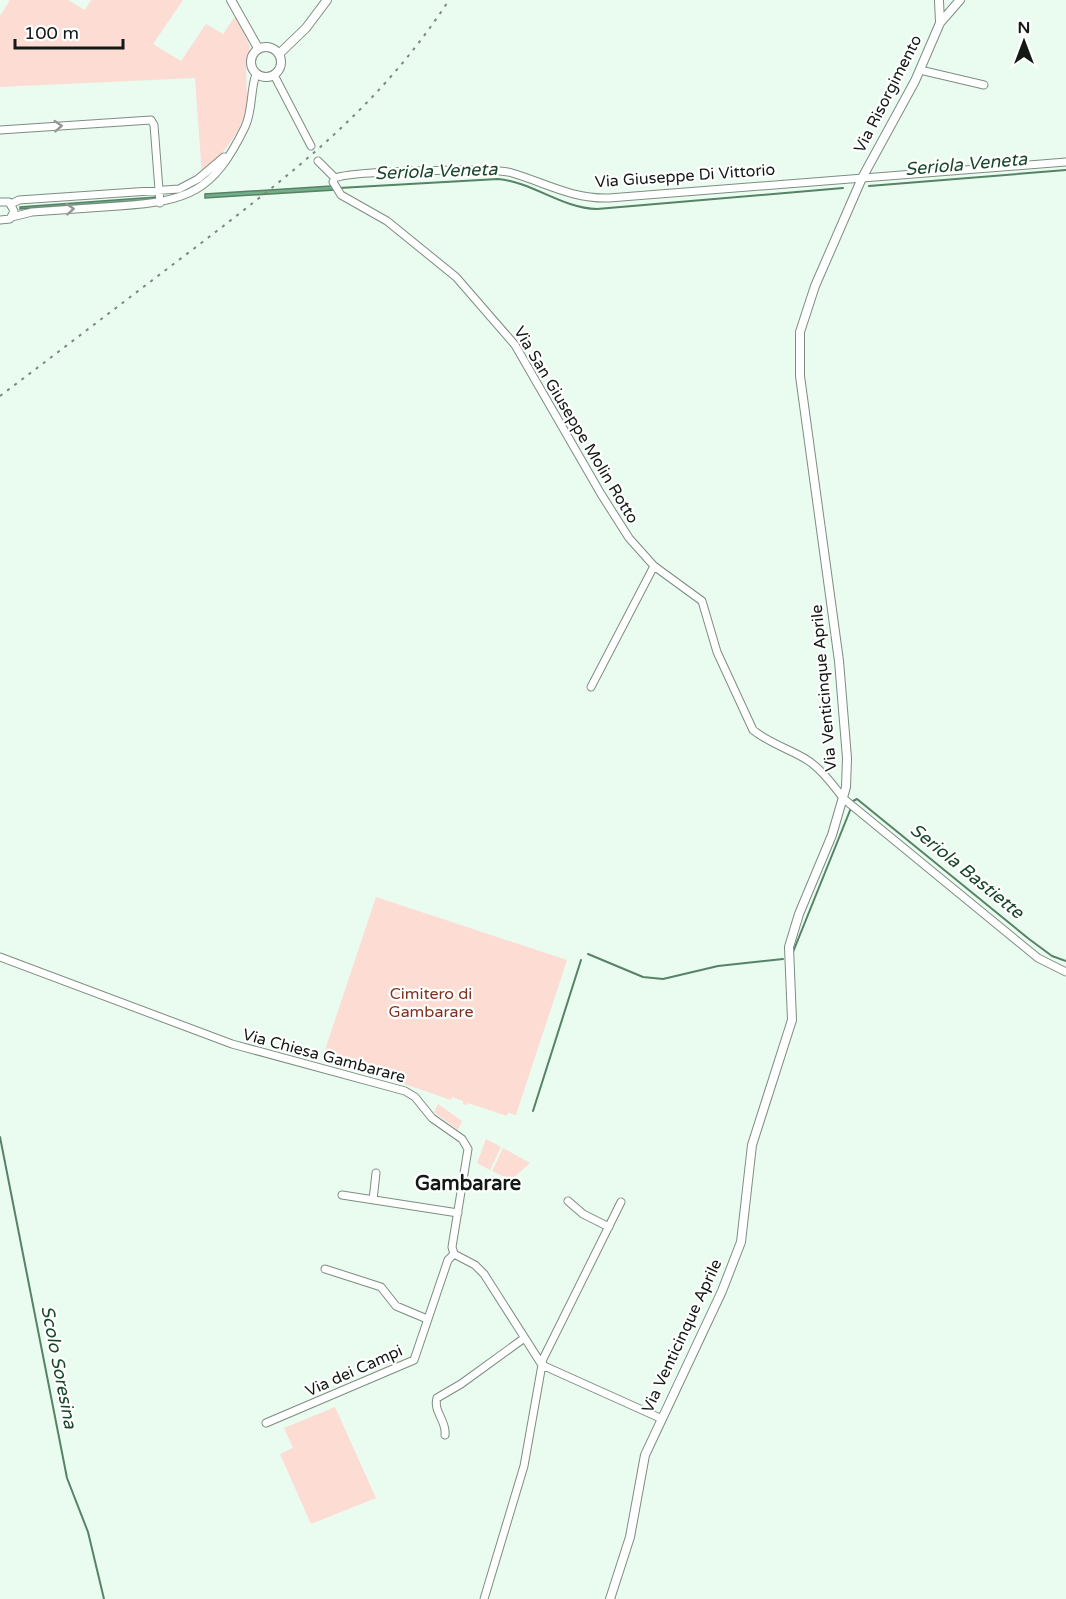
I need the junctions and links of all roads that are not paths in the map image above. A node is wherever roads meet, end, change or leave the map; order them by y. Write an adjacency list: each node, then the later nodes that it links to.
1 (327, 0): 7 (street)
2 (938, 1): 4 (street, Via Risorgimento); 5 (street, Via Risorgimento)
3 (236, 2): 6 (street)
4 (957, 3): 5 (street, Via Risorgimento)
5 (940, 23): 8 (street, Via Risorgimento)
6 (258, 48): 7 (street); 9 (street)
7 (279, 54): 10 (street)
8 (920, 70): 11 (street); 17 (street, Via Risorgimento)
9 (256, 74): 10 (street); 14 (street)
10 (274, 75): 13 (street)
11 (984, 85)
12 (0, 130): 19 (street, one-way to 19)
13 (311, 146)
14 (232, 149): 19 (street); 21 (street)
15 (318, 160): 18 (street, Via San Giuseppe Molin Rotto)
16 (1066, 162): 17 (street, Via Giuseppe Di Vittorio)
17 (862, 178): 18 (street, Via Giuseppe Di Vittorio); 27 (street, Via Venticinque Aprile)
18 (334, 180): 25 (street, Via San Giuseppe Molin Rotto)
19 (159, 191): 21 (street); 22 (street)
20 (0, 201): 22 (street)
21 (160, 203): 23 (street, one-way to 21)
22 (11, 204): 23 (street)
23 (12, 216): 24 (street)
24 (0, 220)
25 (654, 566): 26 (street); 27 (street, Via San Giuseppe Molin Rotto)
26 (591, 687)
27 (844, 799): 29 (street, Via San Giuseppe Molin Rotto); 42 (street, Via Venticinque Aprile)
28 (0, 957): 35 (street, Via Chiesa Gambarare)
29 (1066, 972)
30 (376, 1173): 32 (street)
31 (342, 1195): 32 (street)
32 (373, 1200): 35 (street)
33 (568, 1201): 36 (street)
34 (621, 1202): 36 (street)
35 (458, 1213): 37 (street, Via Chiesa Gambarare)
36 (609, 1227): 41 (street)
37 (454, 1254): 39 (street, Via dei Campi); 40 (street)
38 (325, 1269): 39 (street)
39 (428, 1319): 43 (street, Via dei Campi)
40 (524, 1339): 41 (street); 44 (street)
41 (542, 1365): 42 (street); 45 (street)
42 (660, 1418): 46 (street, Via Venticinque Aprile)
43 (266, 1423)
44 (445, 1436)
45 (484, 1599)
46 (610, 1599)

